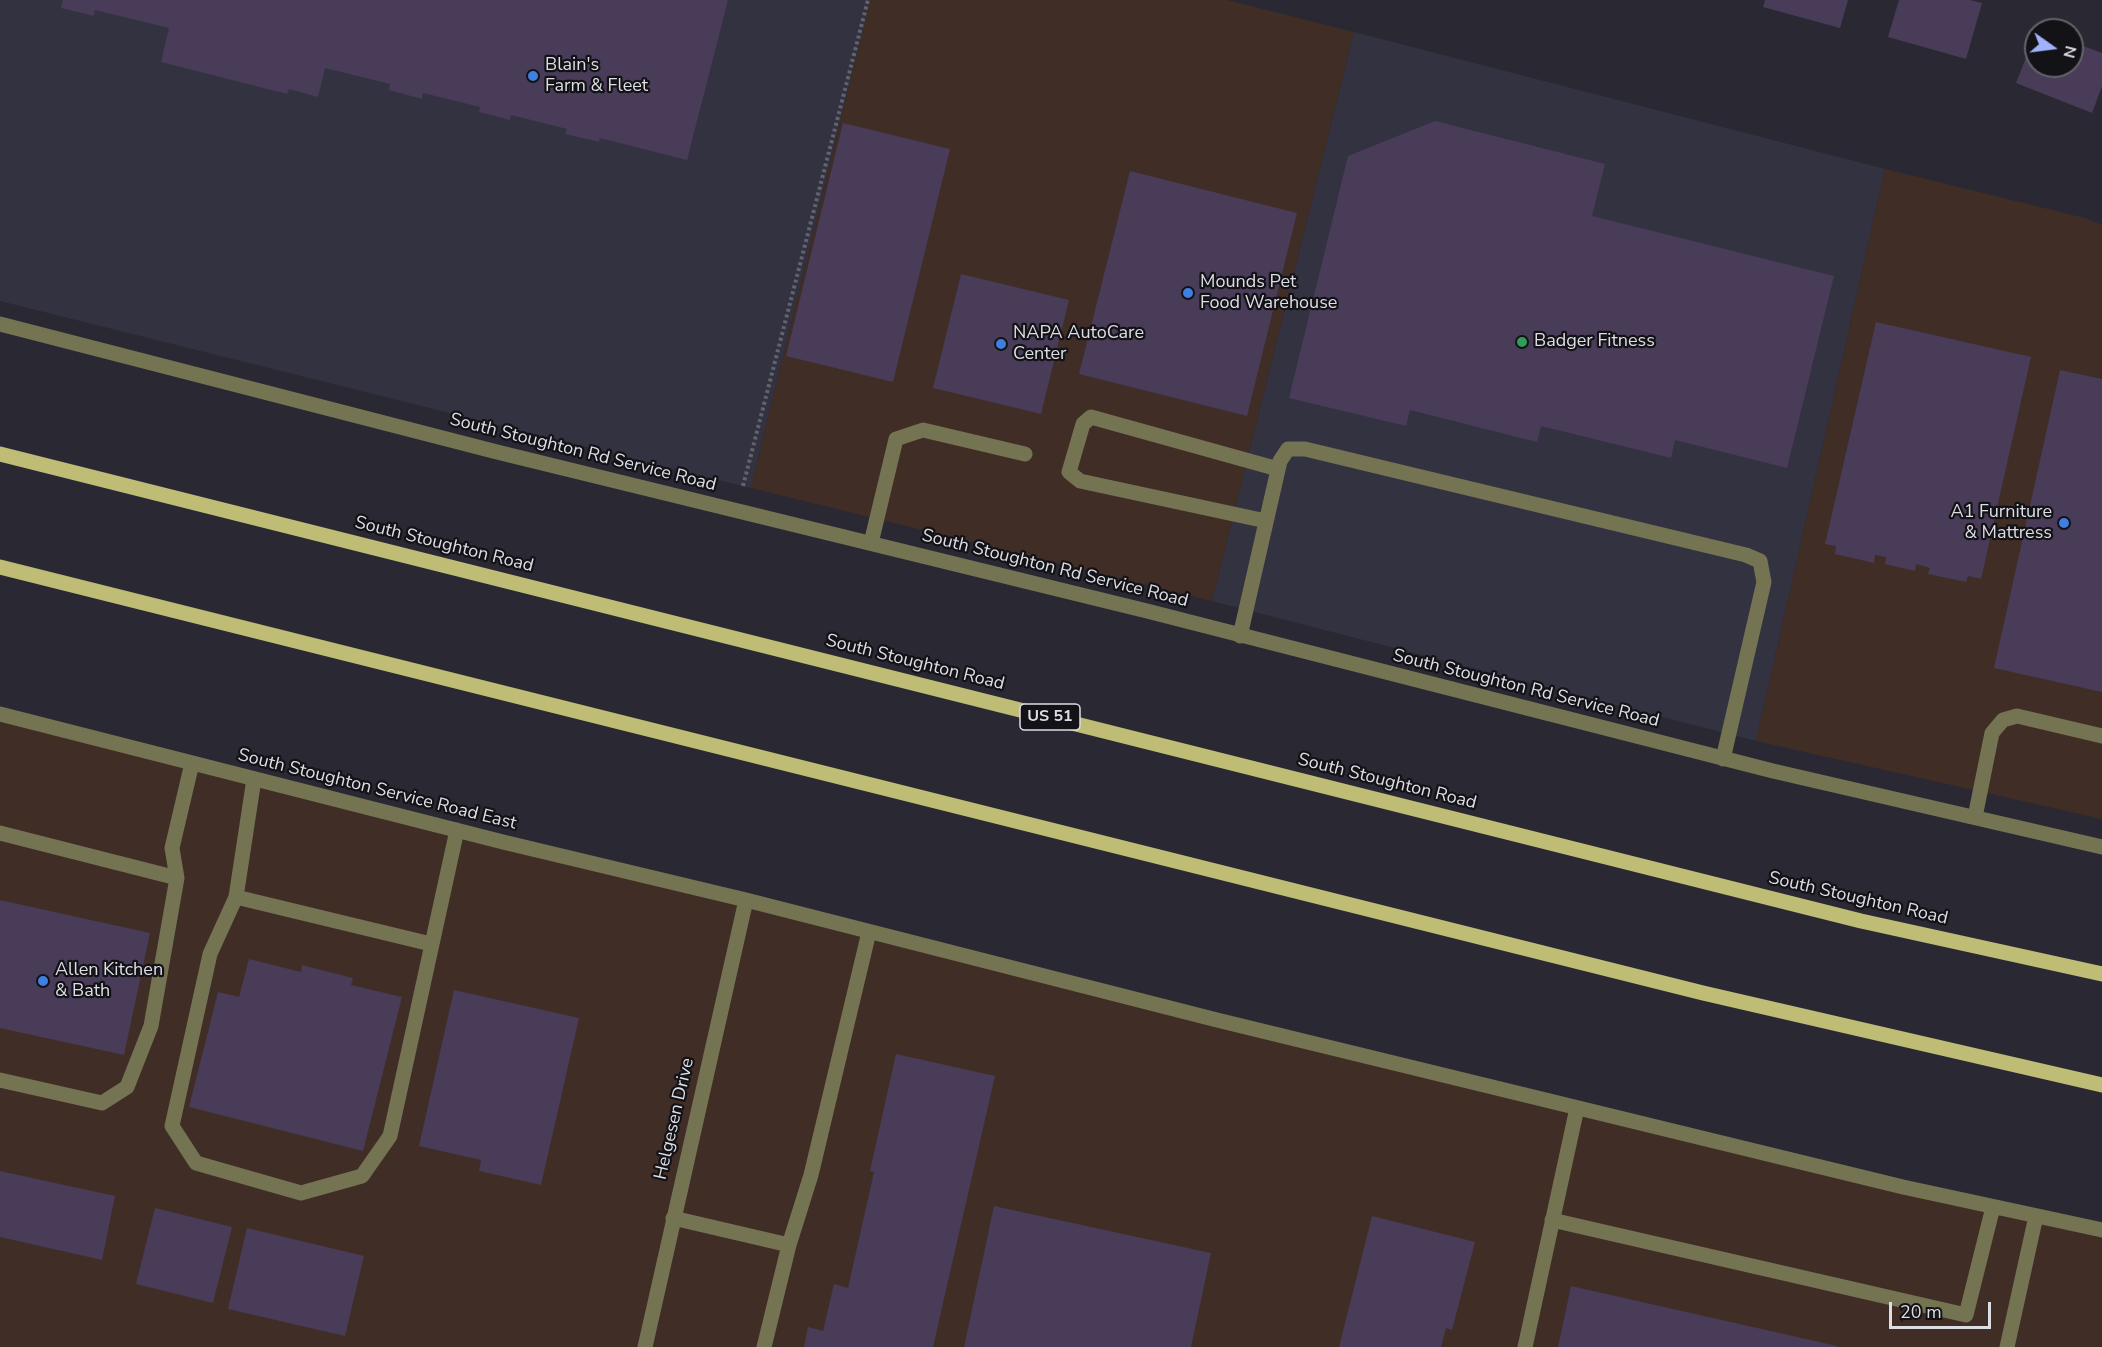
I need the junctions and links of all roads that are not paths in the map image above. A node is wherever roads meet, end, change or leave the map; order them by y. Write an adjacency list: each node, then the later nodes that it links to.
1 (0, 324): 6 (street, South Stoughton Rd Service Road)
2 (0, 454): 23 (main road, South Stoughton Road / US 51)
3 (1025, 454): 6 (street)
4 (1278, 469): 5 (street); 5 (street); 11 (street)
5 (1266, 521): 8 (street)
6 (871, 543): 8 (street, South Stoughton Rd Service Road)
7 (0, 567): 25 (main road)
8 (1240, 636): 11 (street, South Stoughton Rd Service Road)
9 (0, 714): 12 (street, South Stoughton Service Road East)
10 (2102, 736): 14 (street)
11 (1723, 759): 14 (street, South Stoughton Rd Service Road)
12 (192, 763): 13 (street, South Stoughton Service Road East); 18 (street)
13 (254, 779): 15 (street, South Stoughton Service Road East); 19 (street)
14 (1975, 817): 17 (street, South Stoughton Rd Service Road)
15 (457, 830): 20 (street, South Stoughton Service Road East); 22 (street)
16 (0, 833): 18 (street)
17 (2102, 847)
18 (177, 878): 24 (street)
19 (236, 897): 22 (street); 22 (street)
20 (746, 900): 21 (street); 29 (street, Helgesen Drive)
21 (869, 932): 26 (street); 32 (street)
22 (431, 944)
23 (2102, 974)
24 (0, 1080)
25 (2102, 1086)
26 (1577, 1108): 27 (street); 30 (street)
27 (1993, 1207): 28 (street); 30 (street)
28 (2036, 1216): 31 (street); 36 (street)
29 (673, 1218): 32 (street); 33 (street, Helgesen Drive)
30 (1552, 1220): 35 (street)
31 (2102, 1230)
32 (789, 1245): 34 (street)
33 (645, 1347)
34 (764, 1347)
35 (1524, 1347)
36 (2007, 1347)

